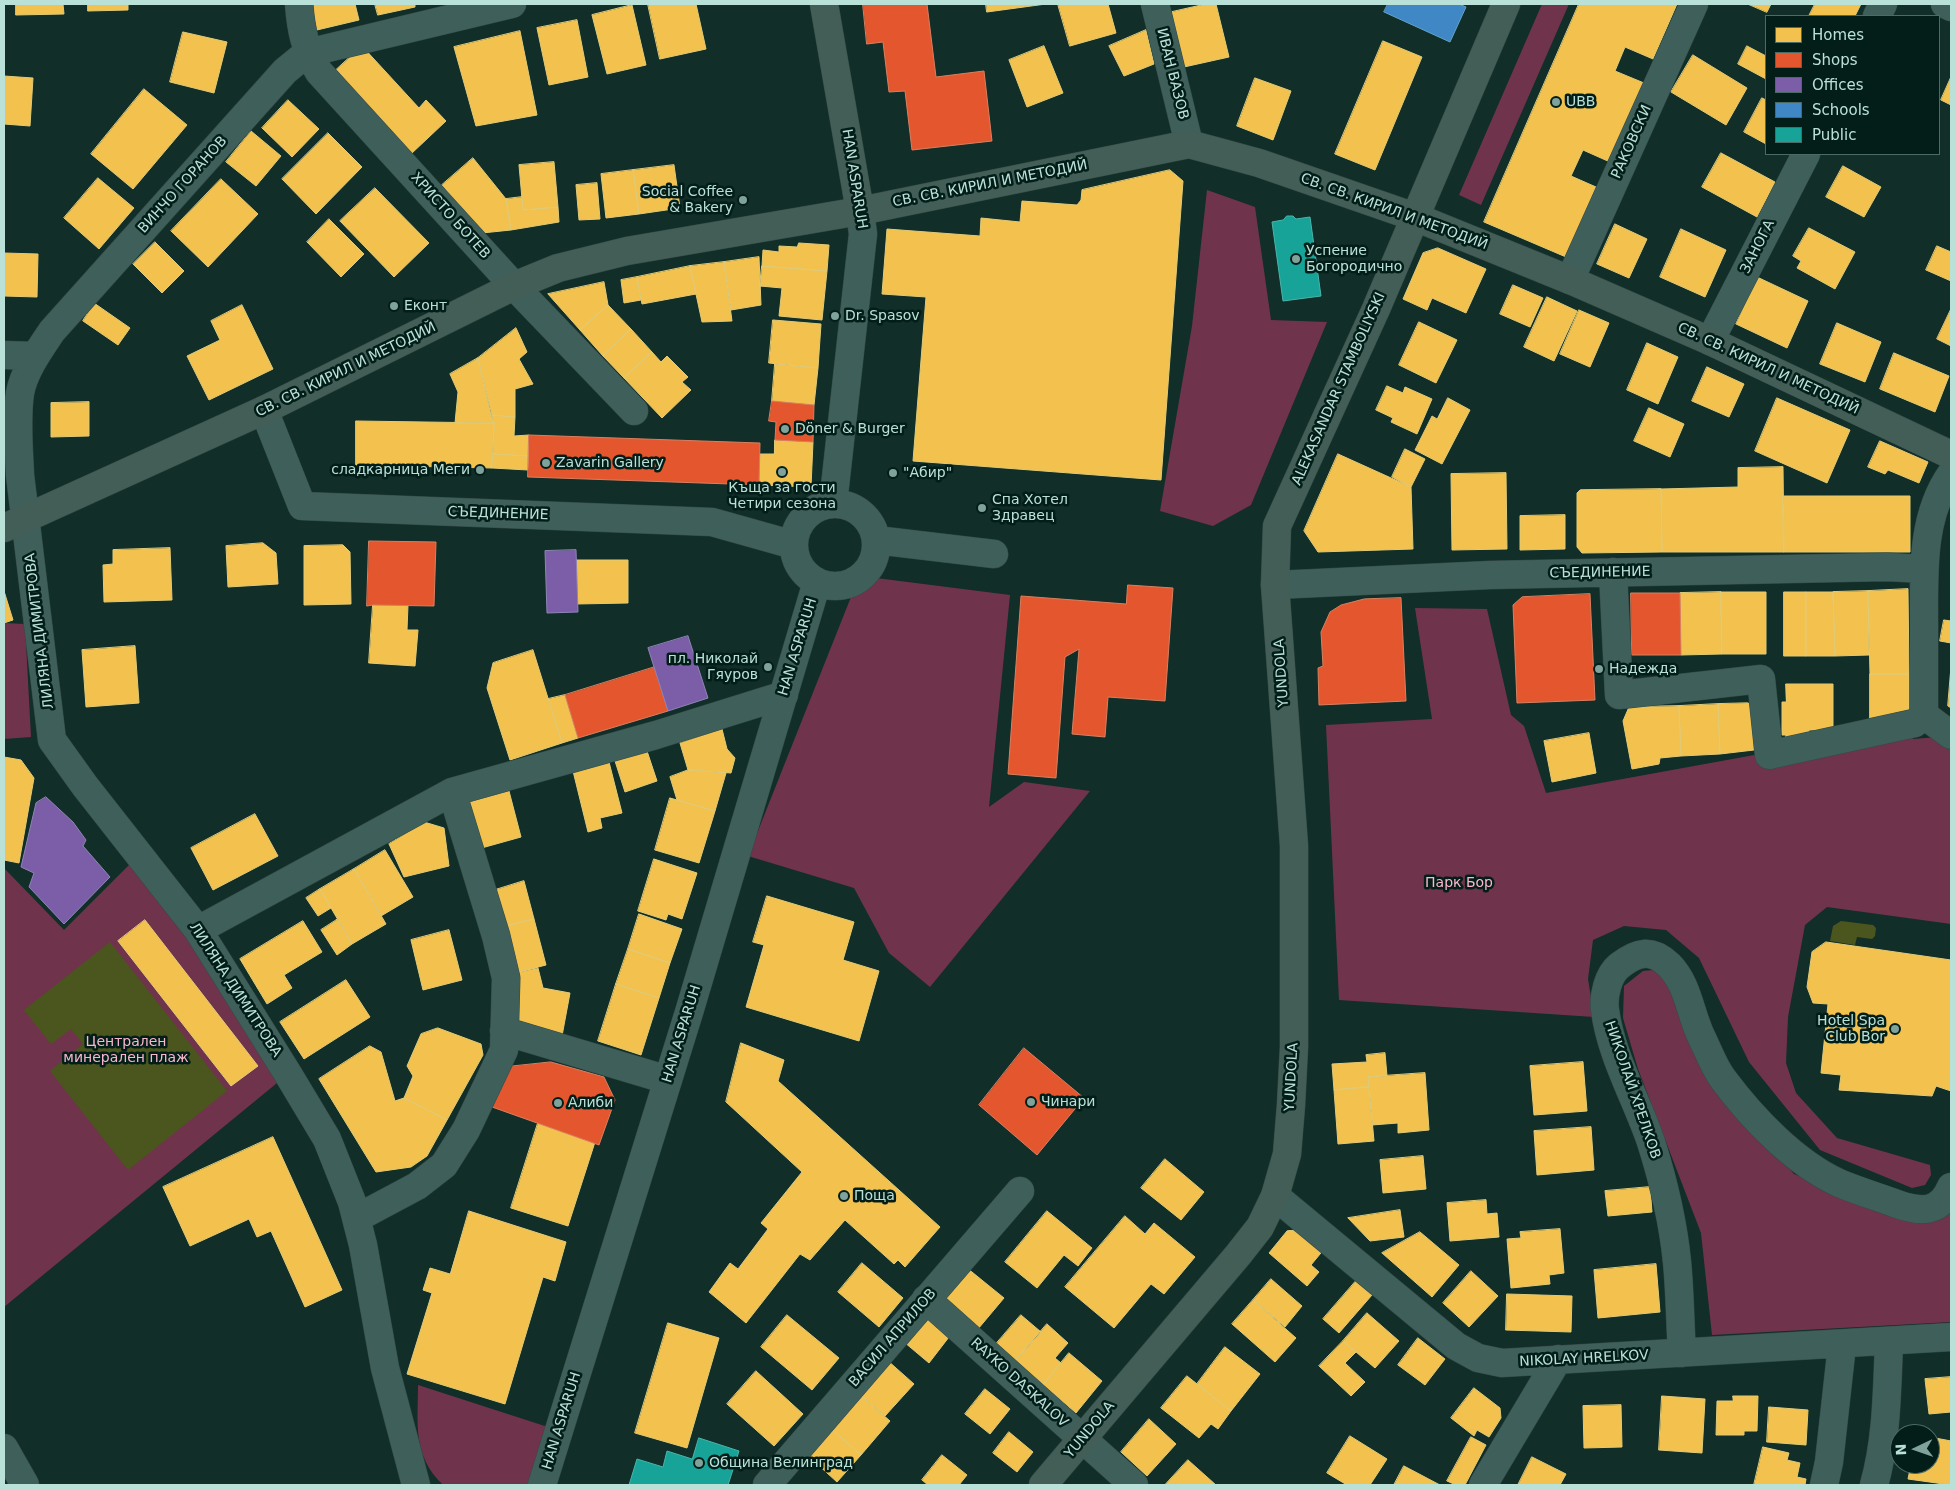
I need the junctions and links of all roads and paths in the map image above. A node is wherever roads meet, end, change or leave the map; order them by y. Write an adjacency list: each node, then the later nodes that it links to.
1 (300, 4): 11 (street, ХРИСТО БОТЕВ)
2 (512, 4): 11 (street, ВИНЧО ГОРАНОВ)
3 (824, 4): 14 (street, HAN ASPARUH)
4 (1155, 4): 12 (street, ИВАН ВАЗОВ)
5 (1506, 4): 15 (street, ALEKASANDAR STAMBOLIYSKI)
6 (1694, 4): 16 (street, РАКОВСКИ)
7 (1883, 4): 10 (street)
8 (1945, 4): 9 (street)
9 (1951, 7)
10 (1877, 15)
11 (307, 53): 17 (street, ХРИСТО БОТЕВ); 20 (street, ВИНЧО ГОРАНОВ)
12 (1189, 144): 14 (street, СВ. СВ. КИРИЛ И МЕТОДИЙ); 15 (street, СВ. СВ. КИРИЛ И МЕТОДИЙ)
13 (1805, 155): 18 (street, ЗАНОГА)
14 (860, 211): 17 (street, СВ. СВ. КИРИЛ И МЕТОДИЙ); 25 (street, HAN ASPARUH)
15 (1414, 217): 16 (street, СВ. СВ. КИРИЛ И МЕТОДИЙ); 33 (street, ALEKASANDAR STAMBOLIYSKI)
16 (1570, 280): 18 (street, СВ. СВ. КИРИЛ И МЕТОДИЙ)
17 (514, 286): 21 (street, СВ. СВ. КИРИЛ И МЕТОДИЙ); 22 (street, ХРИСТО БОТЕВ)
18 (1710, 341): 23 (street, СВ. СВ. КИРИЛ И МЕТОДИЙ)
19 (4, 355): 20 (street)
20 (35, 356): 26 (street, ВИНЧО ГОРАНОВ)
21 (264, 410): 26 (street, СВ. СВ. КИРИЛ И МЕТОДИЙ); 28 (street, СЪЕДИНЕНИЕ)
22 (634, 411)
23 (1951, 455)
24 (1951, 474): 30 (street)
25 (833, 504): 27 (street); 28 (street)
26 (15, 523): 38 (street, ЛИЛЯНА ДИМИТРОВА)
27 (876, 540): 29 (street); 32 (street)
28 (794, 545): 32 (street)
29 (994, 554)
30 (1924, 569): 31 (street, СЪЕДИНЕНИЕ); 35 (street)
31 (1613, 572): 33 (street, СЪЕДИНЕНИЕ); 35 (street)
32 (817, 582): 34 (street, HAN ASPARUH)
33 (1275, 585): 43 (street, YUNDOLA)
34 (784, 695): 37 (street); 40 (street, HAN ASPARUH)
35 (1924, 716): 36 (street)
36 (1951, 735)
37 (452, 792): 38 (street); 39 (street)
38 (198, 930): 44 (street, ЛИЛЯНА ДИМИТРОВА)
39 (504, 1031): 40 (street); 44 (street)
40 (668, 1080): 55 (street, HAN ASPARUH)
41 (1951, 1188): 49 (street, НИКОЛАЙ ХРЕЛКОВ)
42 (1020, 1191): 45 (street, ВАСИЛ АПРИЛОВ)
43 (1275, 1196): 50 (street, NIKOLAY HRELKOV); 51 (street, YUNDOLA)
44 (356, 1218): 54 (street, ЛИЛЯНА ДИМИТРОВА)
45 (926, 1300): 51 (street, RAYKO DASKALOV); 56 (street, ВАСИЛ АПРИЛОВ)
46 (1951, 1337): 47 (street, NIKOLAY HRELKOV)
47 (1889, 1342): 48 (street, NIKOLAY HRELKOV); 61 (street)
48 (1842, 1345): 49 (street, NIKOLAY HRELKOV); 60 (street)
49 (1682, 1353): 50 (street, NIKOLAY HRELKOV)
50 (1558, 1359): 59 (street)
51 (1082, 1439): 57 (street, YUNDOLA); 58 (street, RAYKO DASKALOV)
52 (4, 1448): 53 (street)
53 (25, 1485)
54 (416, 1485)
55 (542, 1485)
56 (767, 1485)
57 (1042, 1485)
58 (1134, 1485)
59 (1483, 1485)
60 (1824, 1485)
61 (1874, 1485)

